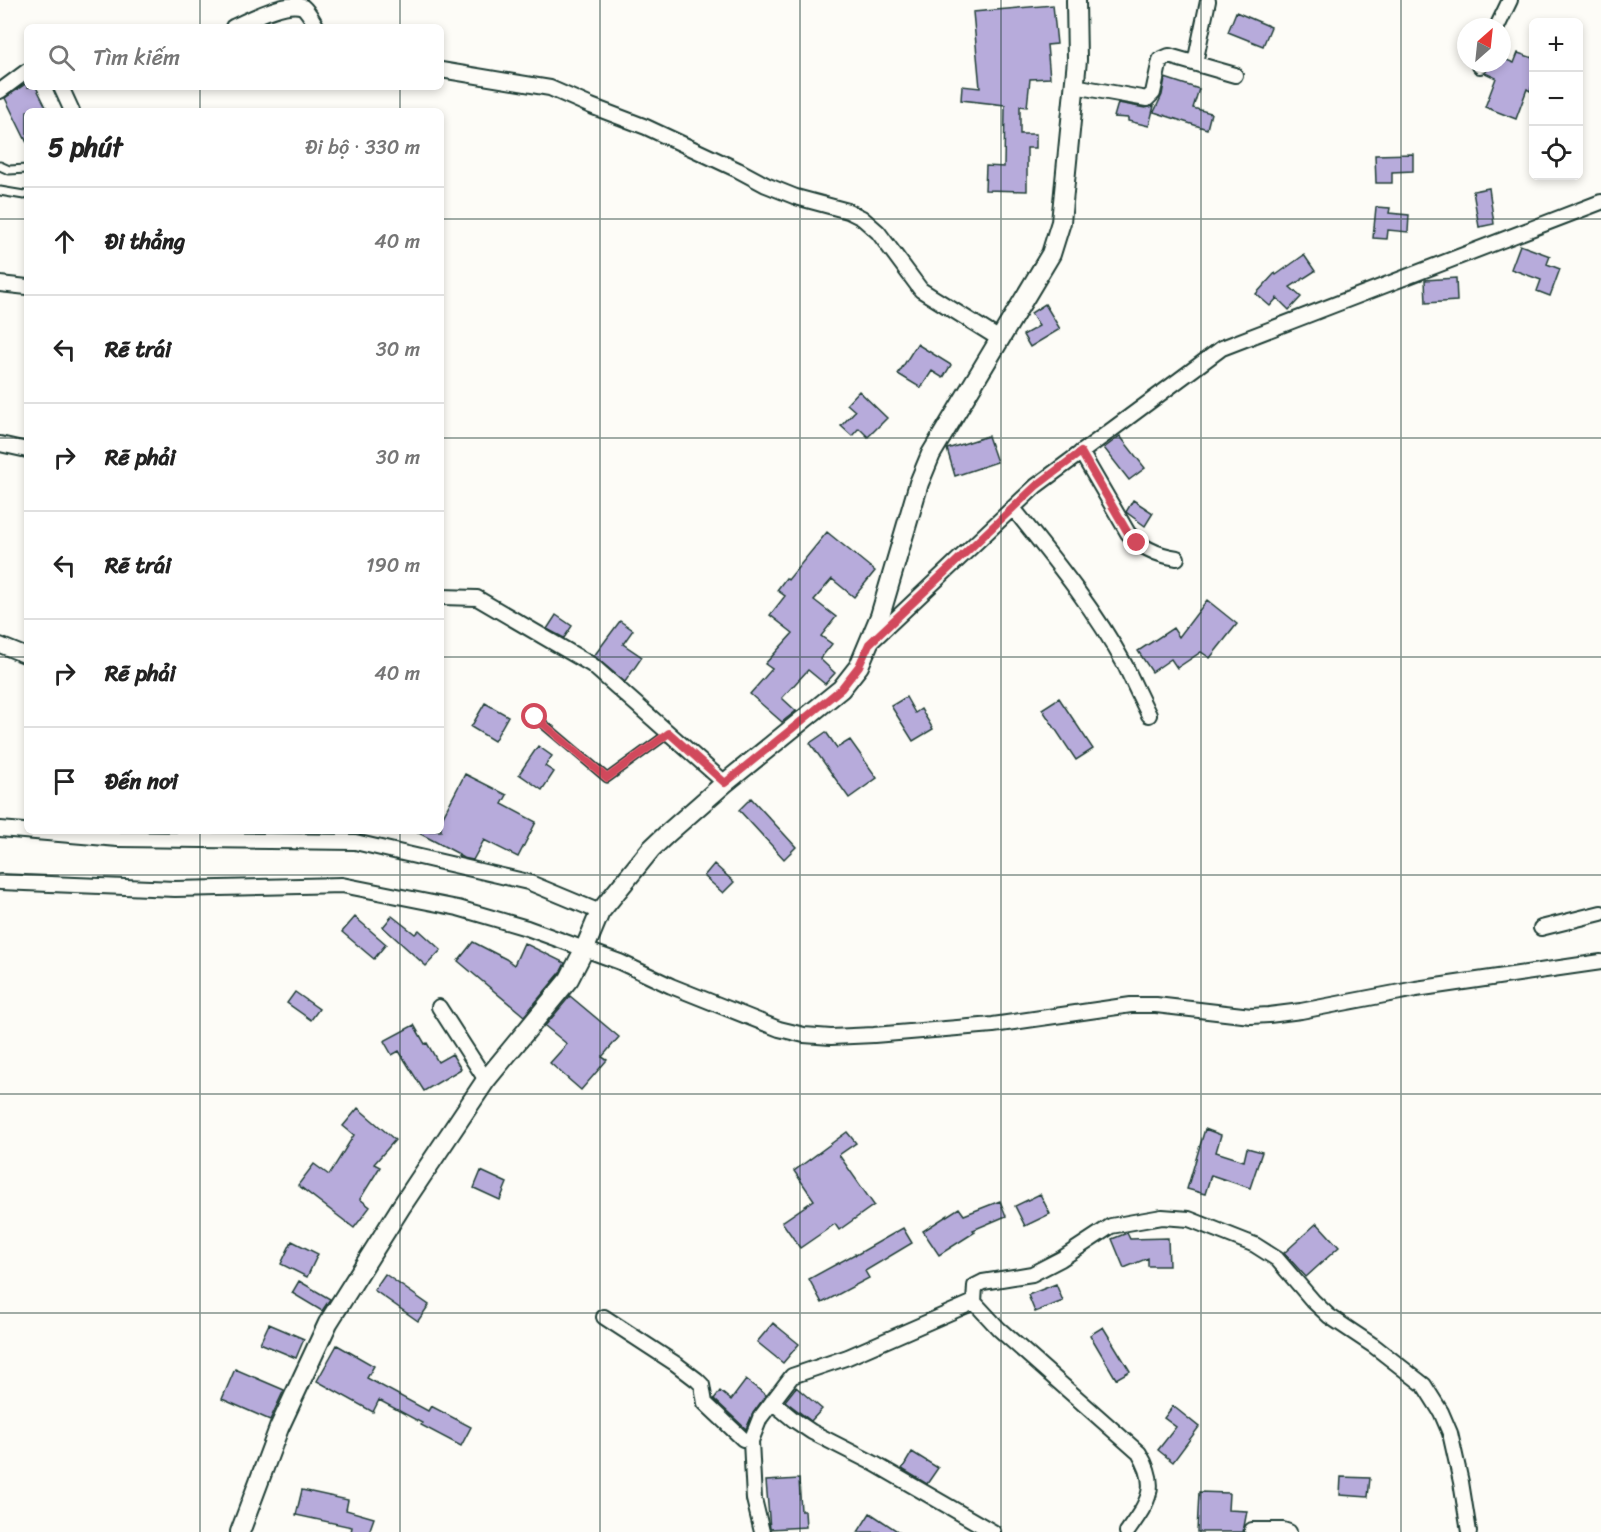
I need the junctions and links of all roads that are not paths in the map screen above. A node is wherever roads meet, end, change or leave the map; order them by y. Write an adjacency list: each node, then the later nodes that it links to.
1 (1076, 0): 11 (street)
2 (1510, 0): 4 (street)
3 (1208, 1): 7 (street)
4 (1501, 18)
5 (239, 24): 6 (street)
6 (315, 24)
7 (1195, 63): 10 (street); 11 (street)
8 (444, 70): 22 (street)
9 (24, 73): 13 (street)
10 (1235, 75)
11 (1074, 86): 22 (street)
12 (62, 90): 14 (street)
13 (0, 91)
14 (71, 108)
15 (0, 166): 16 (lane)
16 (24, 169)
17 (0, 190): 18 (lane)
18 (24, 195)
19 (1601, 202): 25 (street)
20 (0, 284): 21 (street)
21 (24, 287)
22 (998, 339): 29 (street)
23 (0, 444): 24 (street)
24 (24, 449)
25 (1081, 452): 26 (street); 27 (street)
26 (1012, 508): 29 (street); 32 (street)
27 (1177, 558)
28 (444, 597): 34 (street)
29 (869, 644): 35 (street)
30 (0, 645): 31 (street)
31 (24, 655)
32 (1149, 715)
33 (535, 717): 34 (lane)
34 (669, 733): 35 (street)
35 (725, 783): 41 (street)
36 (0, 829): 37 (street)
37 (24, 831)
38 (59, 834): 41 (street)
39 (0, 882): 43 (street)
40 (1601, 913): 42 (street)
41 (598, 917): 43 (street)
42 (1541, 928)
43 (587, 944): 44 (street); 46 (street)
44 (1601, 962)
45 (439, 1007): 46 (street)
46 (486, 1080): 52 (street)
47 (974, 1302): 49 (street); 55 (street); 57 (street)
48 (604, 1317): 50 (street)
49 (772, 1402): 50 (street); 54 (street)
50 (751, 1441): 53 (street)
51 (1252, 1530): 56 (street)
52 (240, 1532)
53 (762, 1532)
54 (993, 1532)
55 (1127, 1532)
56 (1289, 1532)
57 (1469, 1532)

